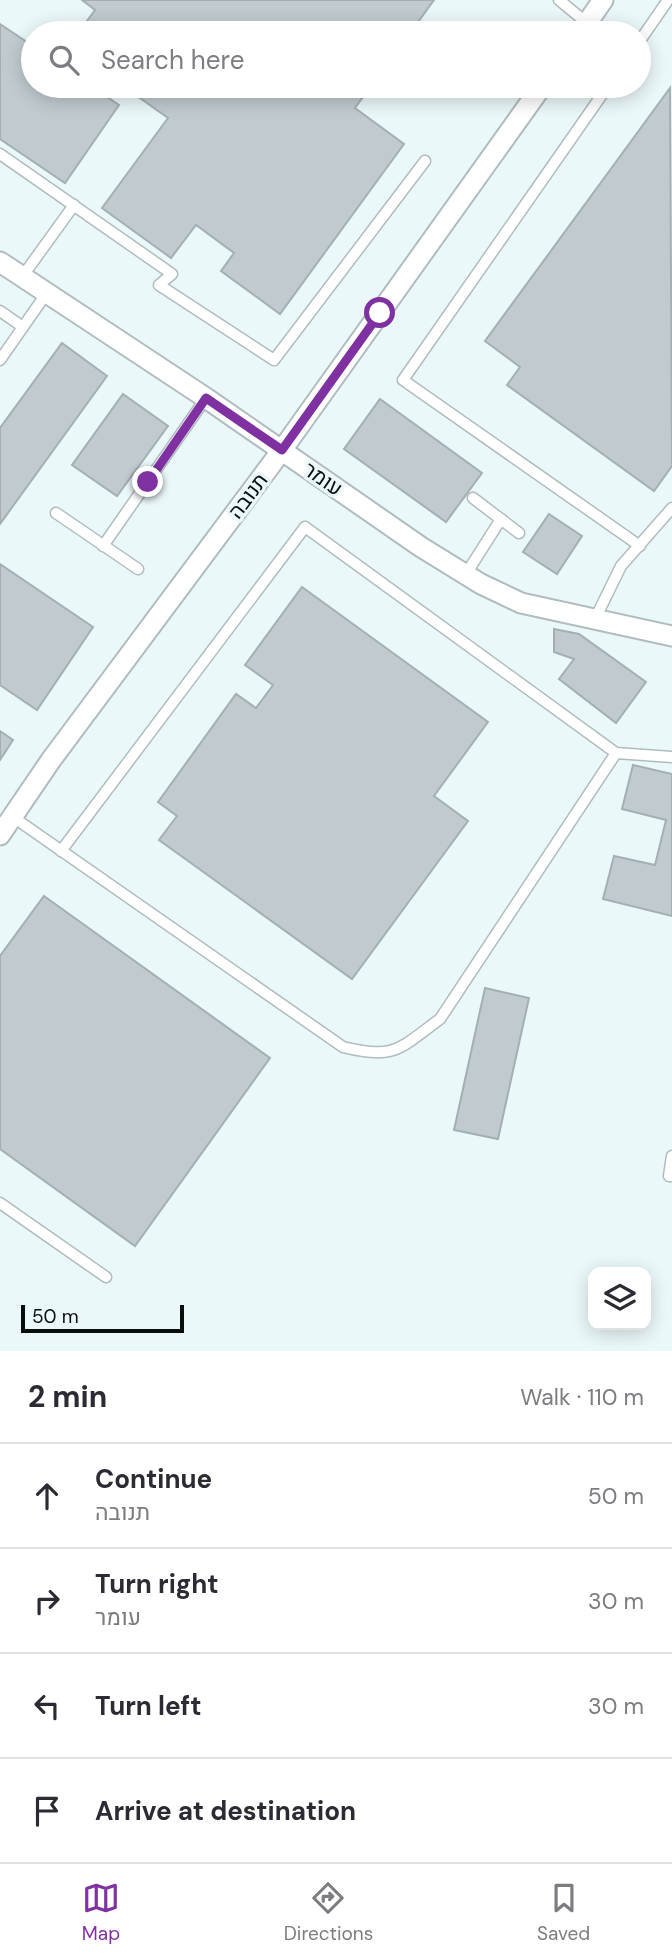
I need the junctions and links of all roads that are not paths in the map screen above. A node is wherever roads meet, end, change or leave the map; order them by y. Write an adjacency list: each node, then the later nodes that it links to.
1 (559, 0): 4 (lane)
2 (603, 0): 5 (street)
3 (668, 0): 6 (lane)
4 (577, 21)
5 (588, 21)
6 (651, 25)
7 (533, 98): 19 (street, תנובה)
8 (600, 98): 26 (lane)
9 (0, 154): 11 (lane)
10 (425, 161): 11 (lane)
11 (74, 205): 13 (lane)
12 (0, 262): 13 (street, עומר)
13 (22, 277): 14 (street, עומר)
14 (46, 294): 16 (lane); 18 (street, עומר)
15 (0, 311): 16 (lane)
16 (23, 327): 17 (lane)
17 (0, 360)
18 (206, 398): 19 (street, עומר); 25 (lane)
19 (282, 450): 28 (street, עומר); 33 (street, תנובה)
20 (473, 498): 23 (lane)
21 (672, 508): 26 (lane)
22 (56, 513): 25 (lane)
23 (501, 519): 24 (lane); 28 (lane)
24 (519, 533)
25 (103, 546): 27 (lane)
26 (640, 546): 29 (lane)
27 (138, 569)
28 (466, 574): 29 (street, עומר)
29 (595, 619): 30 (street, עומר)
30 (672, 636)
31 (616, 753): 32 (lane); 35 (lane); 35 (lane)
32 (672, 757)
33 (13, 817): 34 (street, תנובה); 35 (lane)
34 (0, 835)
35 (61, 851)
36 (672, 1156): 37 (lane)
37 (672, 1176)
38 (0, 1203): 39 (lane)
39 (106, 1277)

